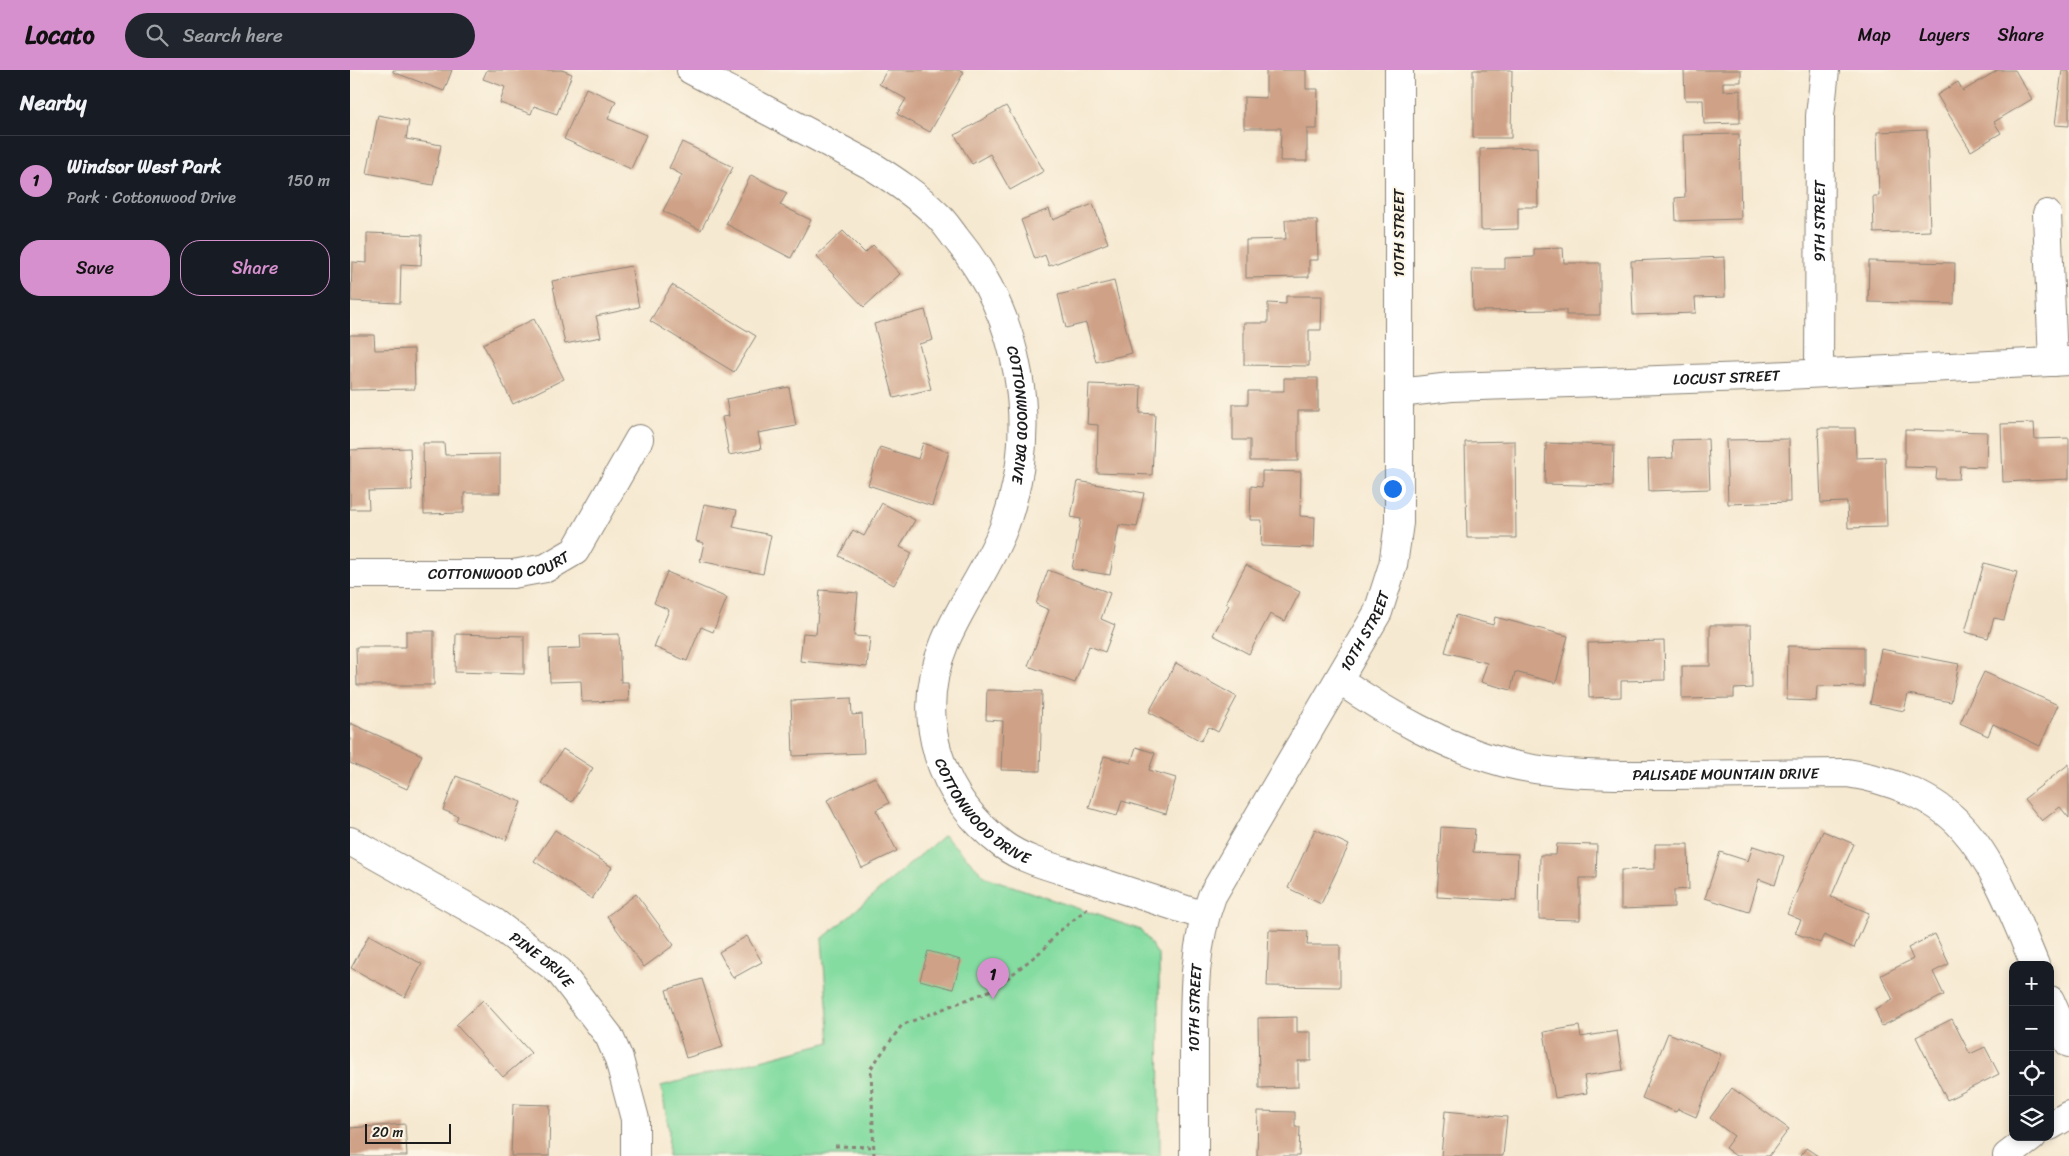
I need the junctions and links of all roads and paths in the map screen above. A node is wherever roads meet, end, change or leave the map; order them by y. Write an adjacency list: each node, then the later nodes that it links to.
1 (691, 70): 12 (street, COTTONWOOD DRIVE)
2 (1399, 70): 7 (street, 10TH STREET)
3 (1824, 70): 6 (street, 9TH STREET)
4 (2047, 214): 5 (street, LOCUST STREET)
5 (2061, 362): 6 (street, LOCUST STREET)
6 (1819, 372): 7 (street, LOCUST STREET)
7 (1399, 393): 10 (street, 10TH STREET)
8 (639, 439): 9 (street, COTTONWOOD COURT)
9 (350, 574)
10 (1339, 680): 13 (street, 10TH STREET); 14 (street, PALISADE MOUNTAIN DRIVE)
11 (350, 841): 22 (street, PINE DRIVE)
12 (1114, 887): 13 (street, COTTONWOOD DRIVE); 21 (path)
13 (1205, 916): 24 (street, 10TH STREET)
14 (2033, 961)
15 (2053, 1006): 16 (street)
16 (2069, 1043)
17 (2069, 1115): 18 (street)
18 (2054, 1124)
19 (2027, 1141): 25 (street)
20 (835, 1146): 21 (path)
21 (874, 1147): 23 (path)
22 (635, 1156)
23 (874, 1156)
24 (1194, 1156)
25 (2007, 1156)

